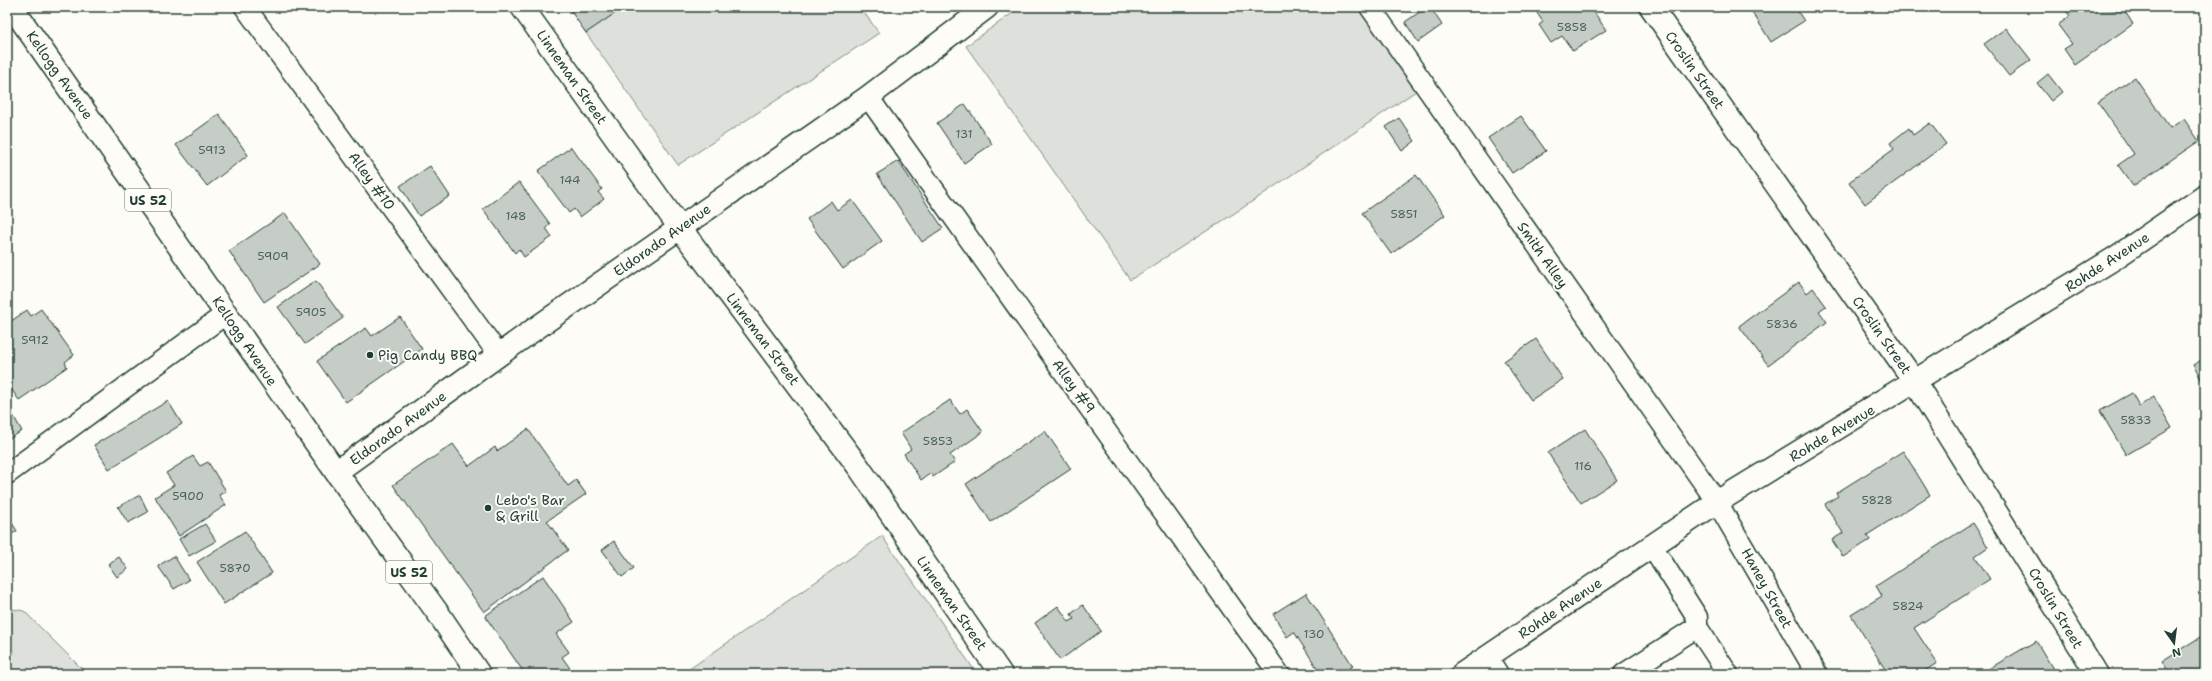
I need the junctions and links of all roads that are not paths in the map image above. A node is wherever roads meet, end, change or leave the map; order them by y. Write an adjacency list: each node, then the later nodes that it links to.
1 (12, 7): 10 (street, Kellogg Avenue / US 52)
2 (244, 7): 11 (lane, Alley #10)
3 (522, 7): 9 (street, Linneman Street)
4 (987, 7): 7 (street, Eldorado Avenue)
5 (1370, 7): 15 (lane, Smith Alley)
6 (1651, 7): 12 (street, Croslin Street)
7 (868, 97): 9 (street, Eldorado Avenue); 21 (lane, Alley #9)
8 (2205, 196): 12 (street, Rohde Avenue)
9 (680, 228): 11 (street, Eldorado Avenue); 20 (street, Linneman Street)
10 (227, 313): 13 (street, Kellogg Avenue / US 52); 14 (lane)
11 (499, 355): 13 (street, Eldorado Avenue)
12 (1915, 382): 15 (street, Rohde Avenue); 26 (street, Croslin Street)
13 (336, 472): 19 (street, Kellogg Avenue / US 52)
14 (7, 474)
15 (1717, 502): 16 (street, Rohde Avenue); 25 (lane, Haney Street)
16 (1652, 546): 17 (lane); 18 (street, Rohde Avenue)
17 (1697, 627): 23 (lane); 24 (lane)
18 (1493, 666): 22 (street, Rohde Avenue)
19 (479, 674)
20 (1001, 674)
21 (1280, 674)
22 (1462, 674)
23 (1624, 674)
24 (1728, 674)
25 (1816, 674)
26 (2096, 674)

